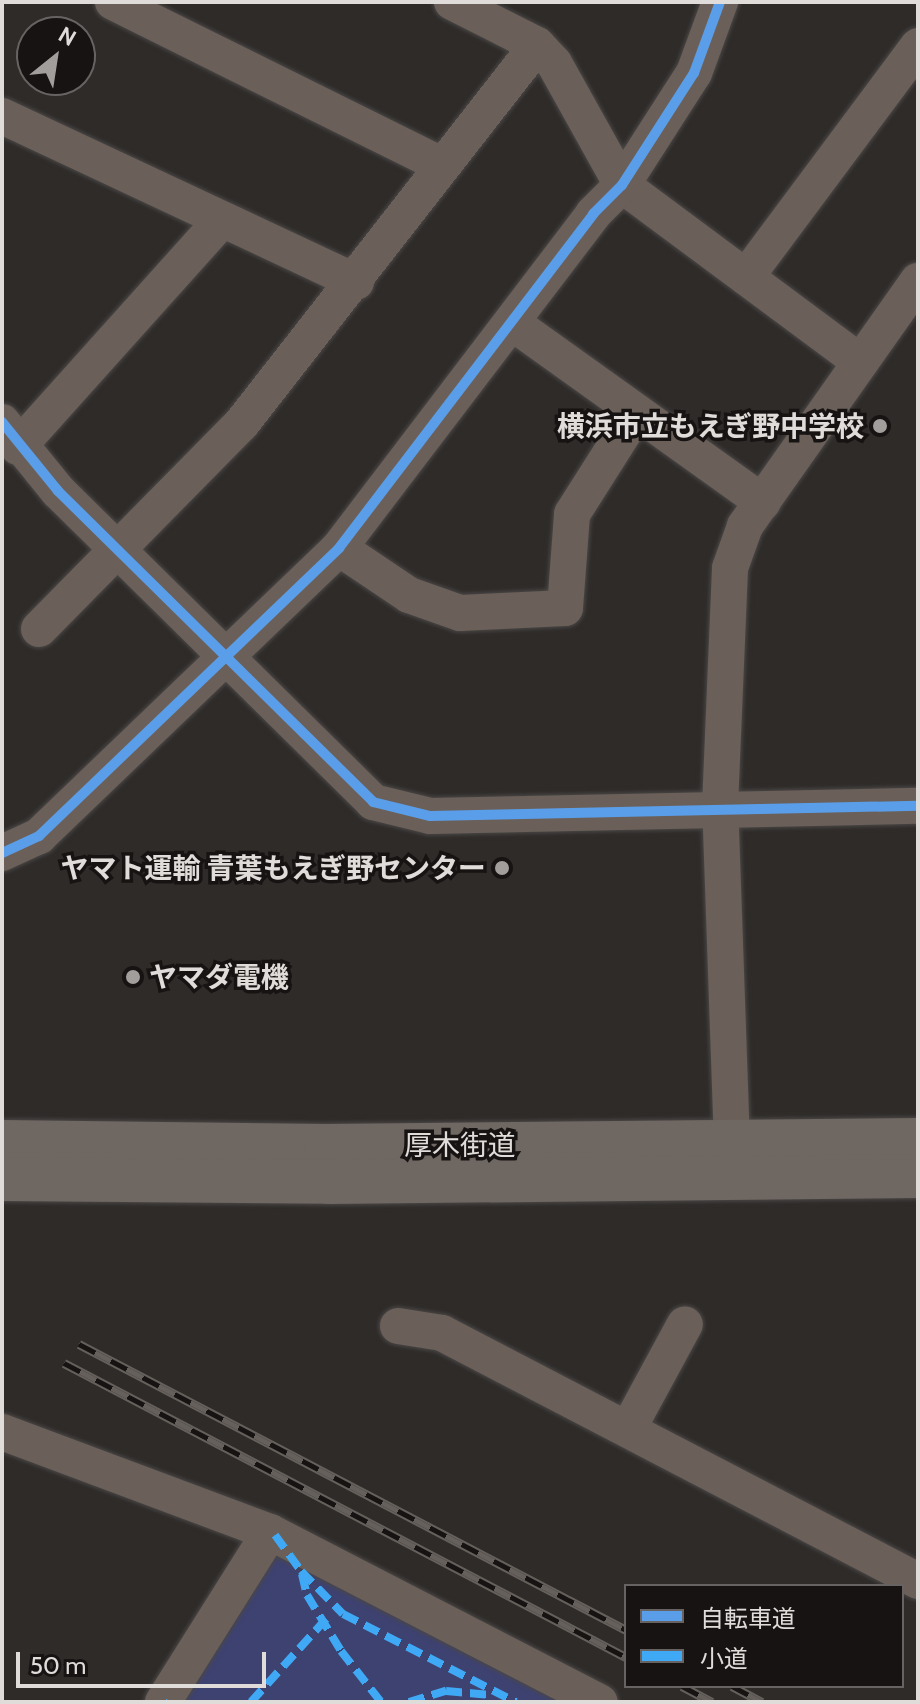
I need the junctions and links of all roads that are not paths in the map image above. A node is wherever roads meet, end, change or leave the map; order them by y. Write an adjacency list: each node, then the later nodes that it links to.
1 (113, 2): 7 (street)
2 (452, 2): 4 (street)
3 (720, 2): 8 (street)
4 (537, 45): 7 (street); 8 (street)
5 (918, 46): 10 (street)
6 (2, 116): 9 (street)
7 (441, 165): 12 (street)
8 (622, 185): 10 (street); 13 (street)
9 (220, 222): 12 (street); 16 (street)
10 (746, 277): 14 (street)
11 (918, 281): 14 (street)
12 (356, 282): 19 (street)
13 (514, 324): 15 (street); 18 (street)
14 (860, 362): 17 (street)
15 (636, 413): 17 (street); 18 (street)
16 (10, 434): 19 (street)
17 (763, 502): 23 (street)
18 (339, 548): 21 (street)
19 (120, 553): 20 (street); 21 (street)
20 (39, 629)
21 (226, 661): 23 (street); 24 (street)
22 (918, 806): 23 (street)
23 (720, 807): 27 (street)
24 (2, 853)
25 (918, 1140): 27 (highway, 厚木街道)
26 (2, 1142): 27 (highway, 厚木街道)
27 (732, 1144)
28 (918, 1176): 29 (highway, 厚木街道)
29 (2, 1179)
30 (685, 1324): 32 (street)
31 (398, 1326): 32 (street)
32 (628, 1429): 35 (street)
33 (2, 1432): 34 (street)
34 (270, 1532): 36 (street); 37 (street)
35 (918, 1581)
36 (163, 1702)
37 (600, 1702)

